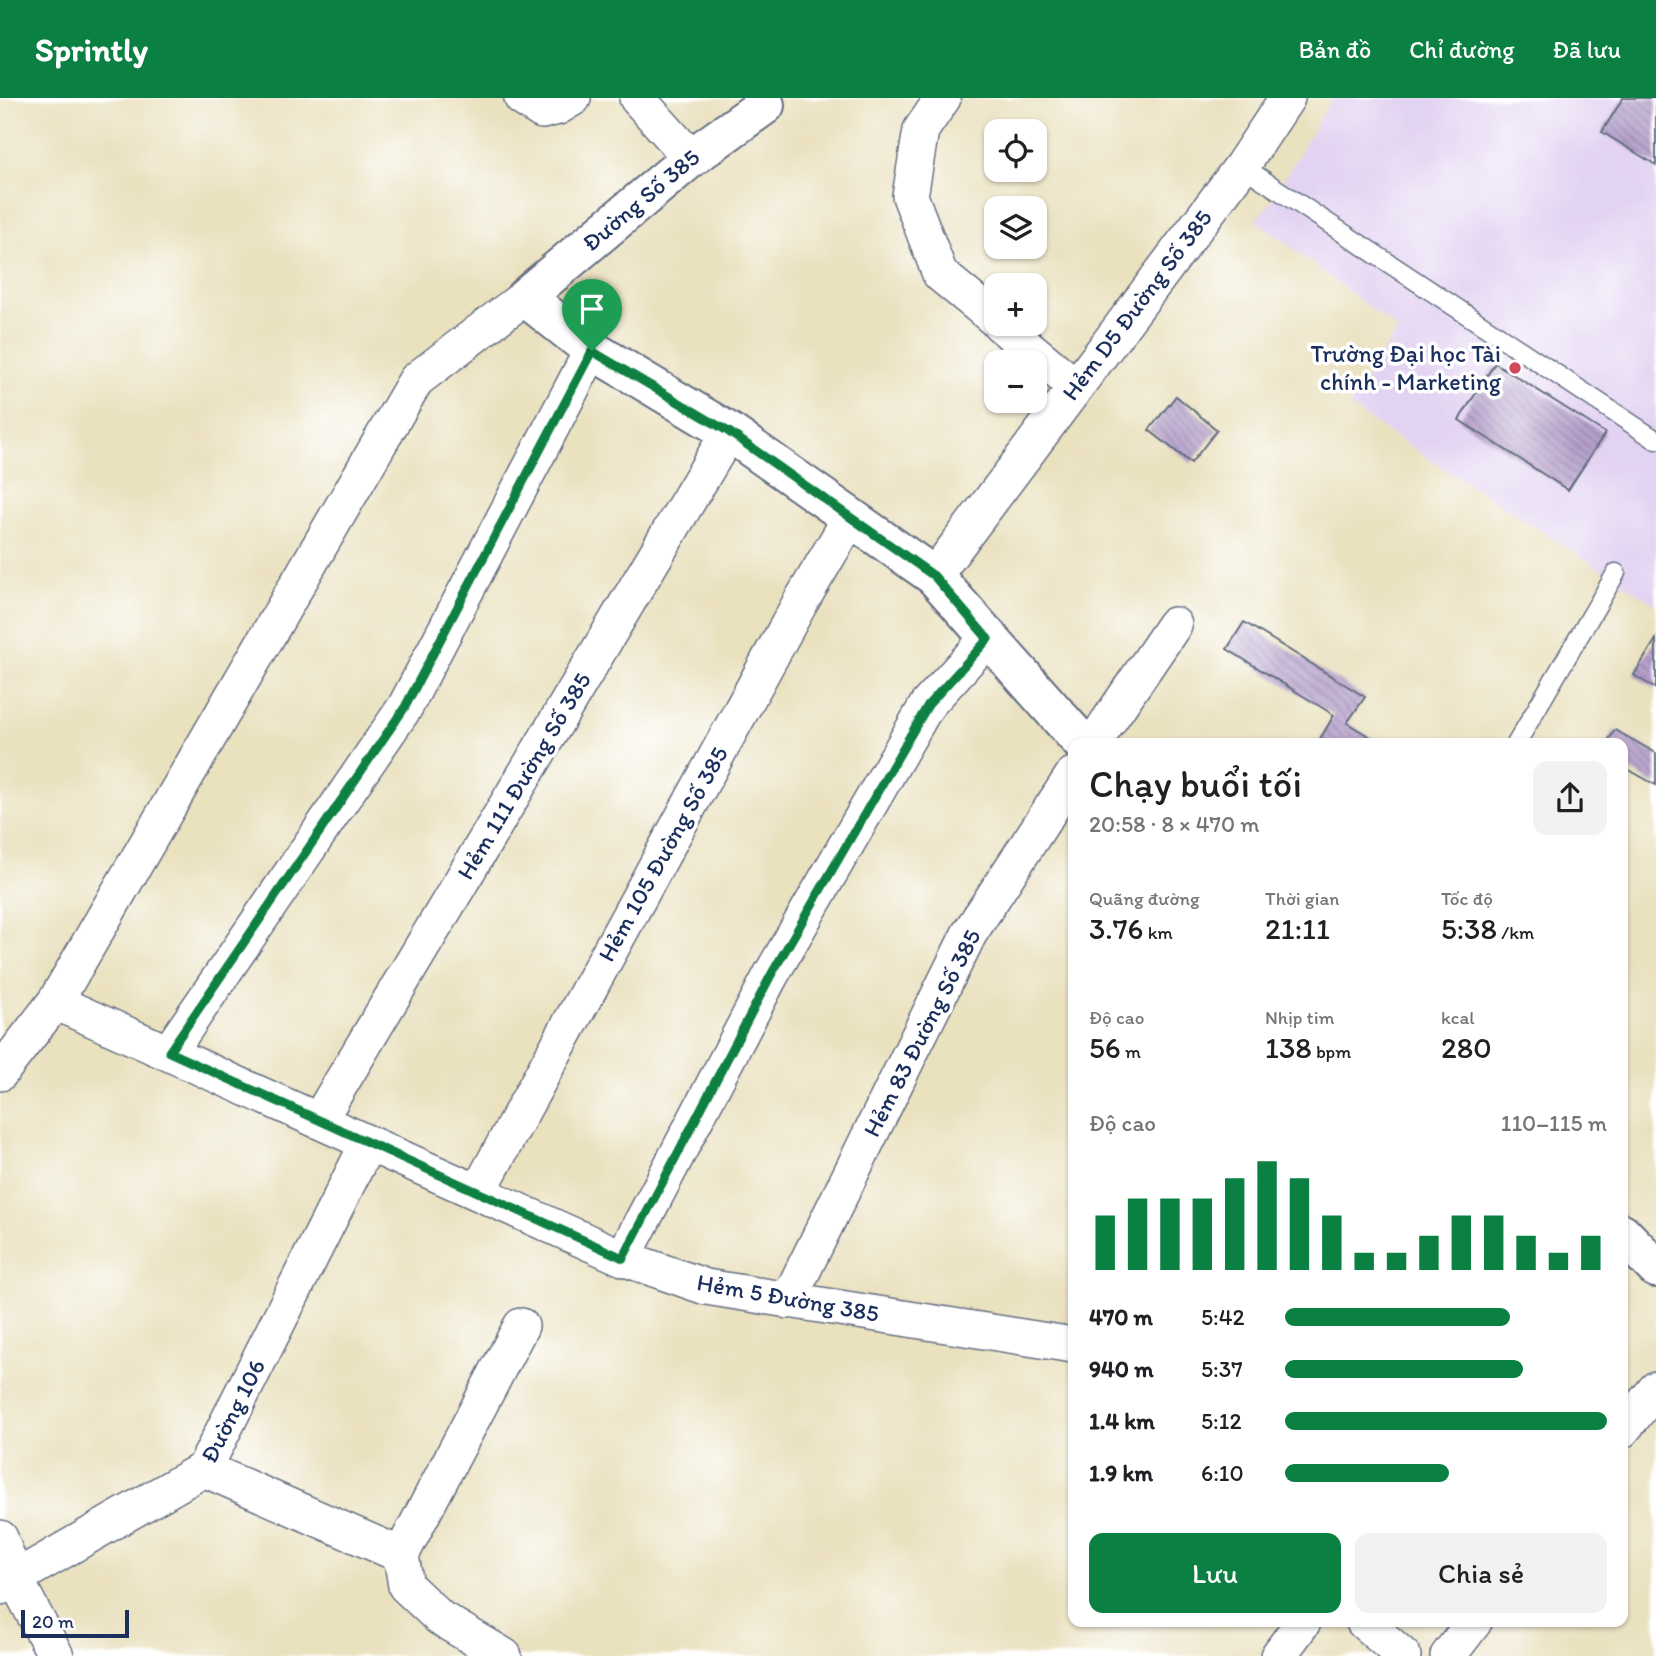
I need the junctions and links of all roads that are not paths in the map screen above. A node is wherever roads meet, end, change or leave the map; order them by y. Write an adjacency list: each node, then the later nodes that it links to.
1 (522, 98): 2 (street)
2 (573, 98)
3 (637, 98): 7 (street)
4 (943, 98): 10 (street)
5 (1287, 98): 8 (street, Hẻm D5 Đường Số 385)
6 (765, 105): 7 (street, Đường Số 385)
7 (691, 158): 9 (street, Đường Số 385)
8 (1242, 166): 13 (street, Hẻm D5 Đường Số 385); 15 (lane)
9 (525, 297): 12 (street); 25 (street)
10 (984, 310)
11 (1014, 336): 13 (street)
12 (592, 351): 14 (street); 26 (street)
13 (1076, 387): 18 (street, Hẻm D5 Đường Số 385)
14 (729, 432): 16 (street); 28 (street, Hẻm 111 Đường Số 385)
15 (1656, 440)
16 (851, 517): 18 (street); 30 (street, Hẻm 105 Đường Số 385)
17 (1616, 573): 23 (lane)
18 (934, 576): 20 (street)
19 (1174, 625): 22 (street)
20 (988, 639): 21 (street); 32 (street)
21 (1078, 738)
22 (1097, 738)
23 (1520, 738)
24 (1068, 783): 34 (street, Hẻm 83 Đường Số 385)
25 (55, 1002): 26 (street, Hẻm 5 Đường 385); 27 (street)
26 (169, 1052): 28 (street, Hẻm 5 Đường 385)
27 (0, 1073)
28 (319, 1120): 29 (street, Hẻm 5 Đường 385)
29 (368, 1143): 30 (street, Hẻm 5 Đường 385); 39 (street, Đường 106)
30 (478, 1192): 32 (street, Hẻm 5 Đường 385)
31 (1628, 1239): 33 (street)
32 (623, 1258): 34 (street, Hẻm 5 Đường 385)
33 (1656, 1268)
34 (788, 1301): 36 (street, Hẻm 5 Đường 385)
35 (521, 1326): 41 (street)
36 (1068, 1344)
37 (1656, 1389): 38 (street)
38 (1628, 1423)
39 (204, 1469): 41 (street); 42 (street, Đường 106)
40 (0, 1538): 42 (street)
41 (401, 1555): 47 (street)
42 (8, 1583): 46 (street)
43 (1299, 1627): 48 (street)
44 (1370, 1627): 49 (street)
45 (1470, 1627): 50 (street)
46 (55, 1656)
47 (504, 1656)
48 (1278, 1656)
49 (1403, 1656)
50 (1448, 1656)

